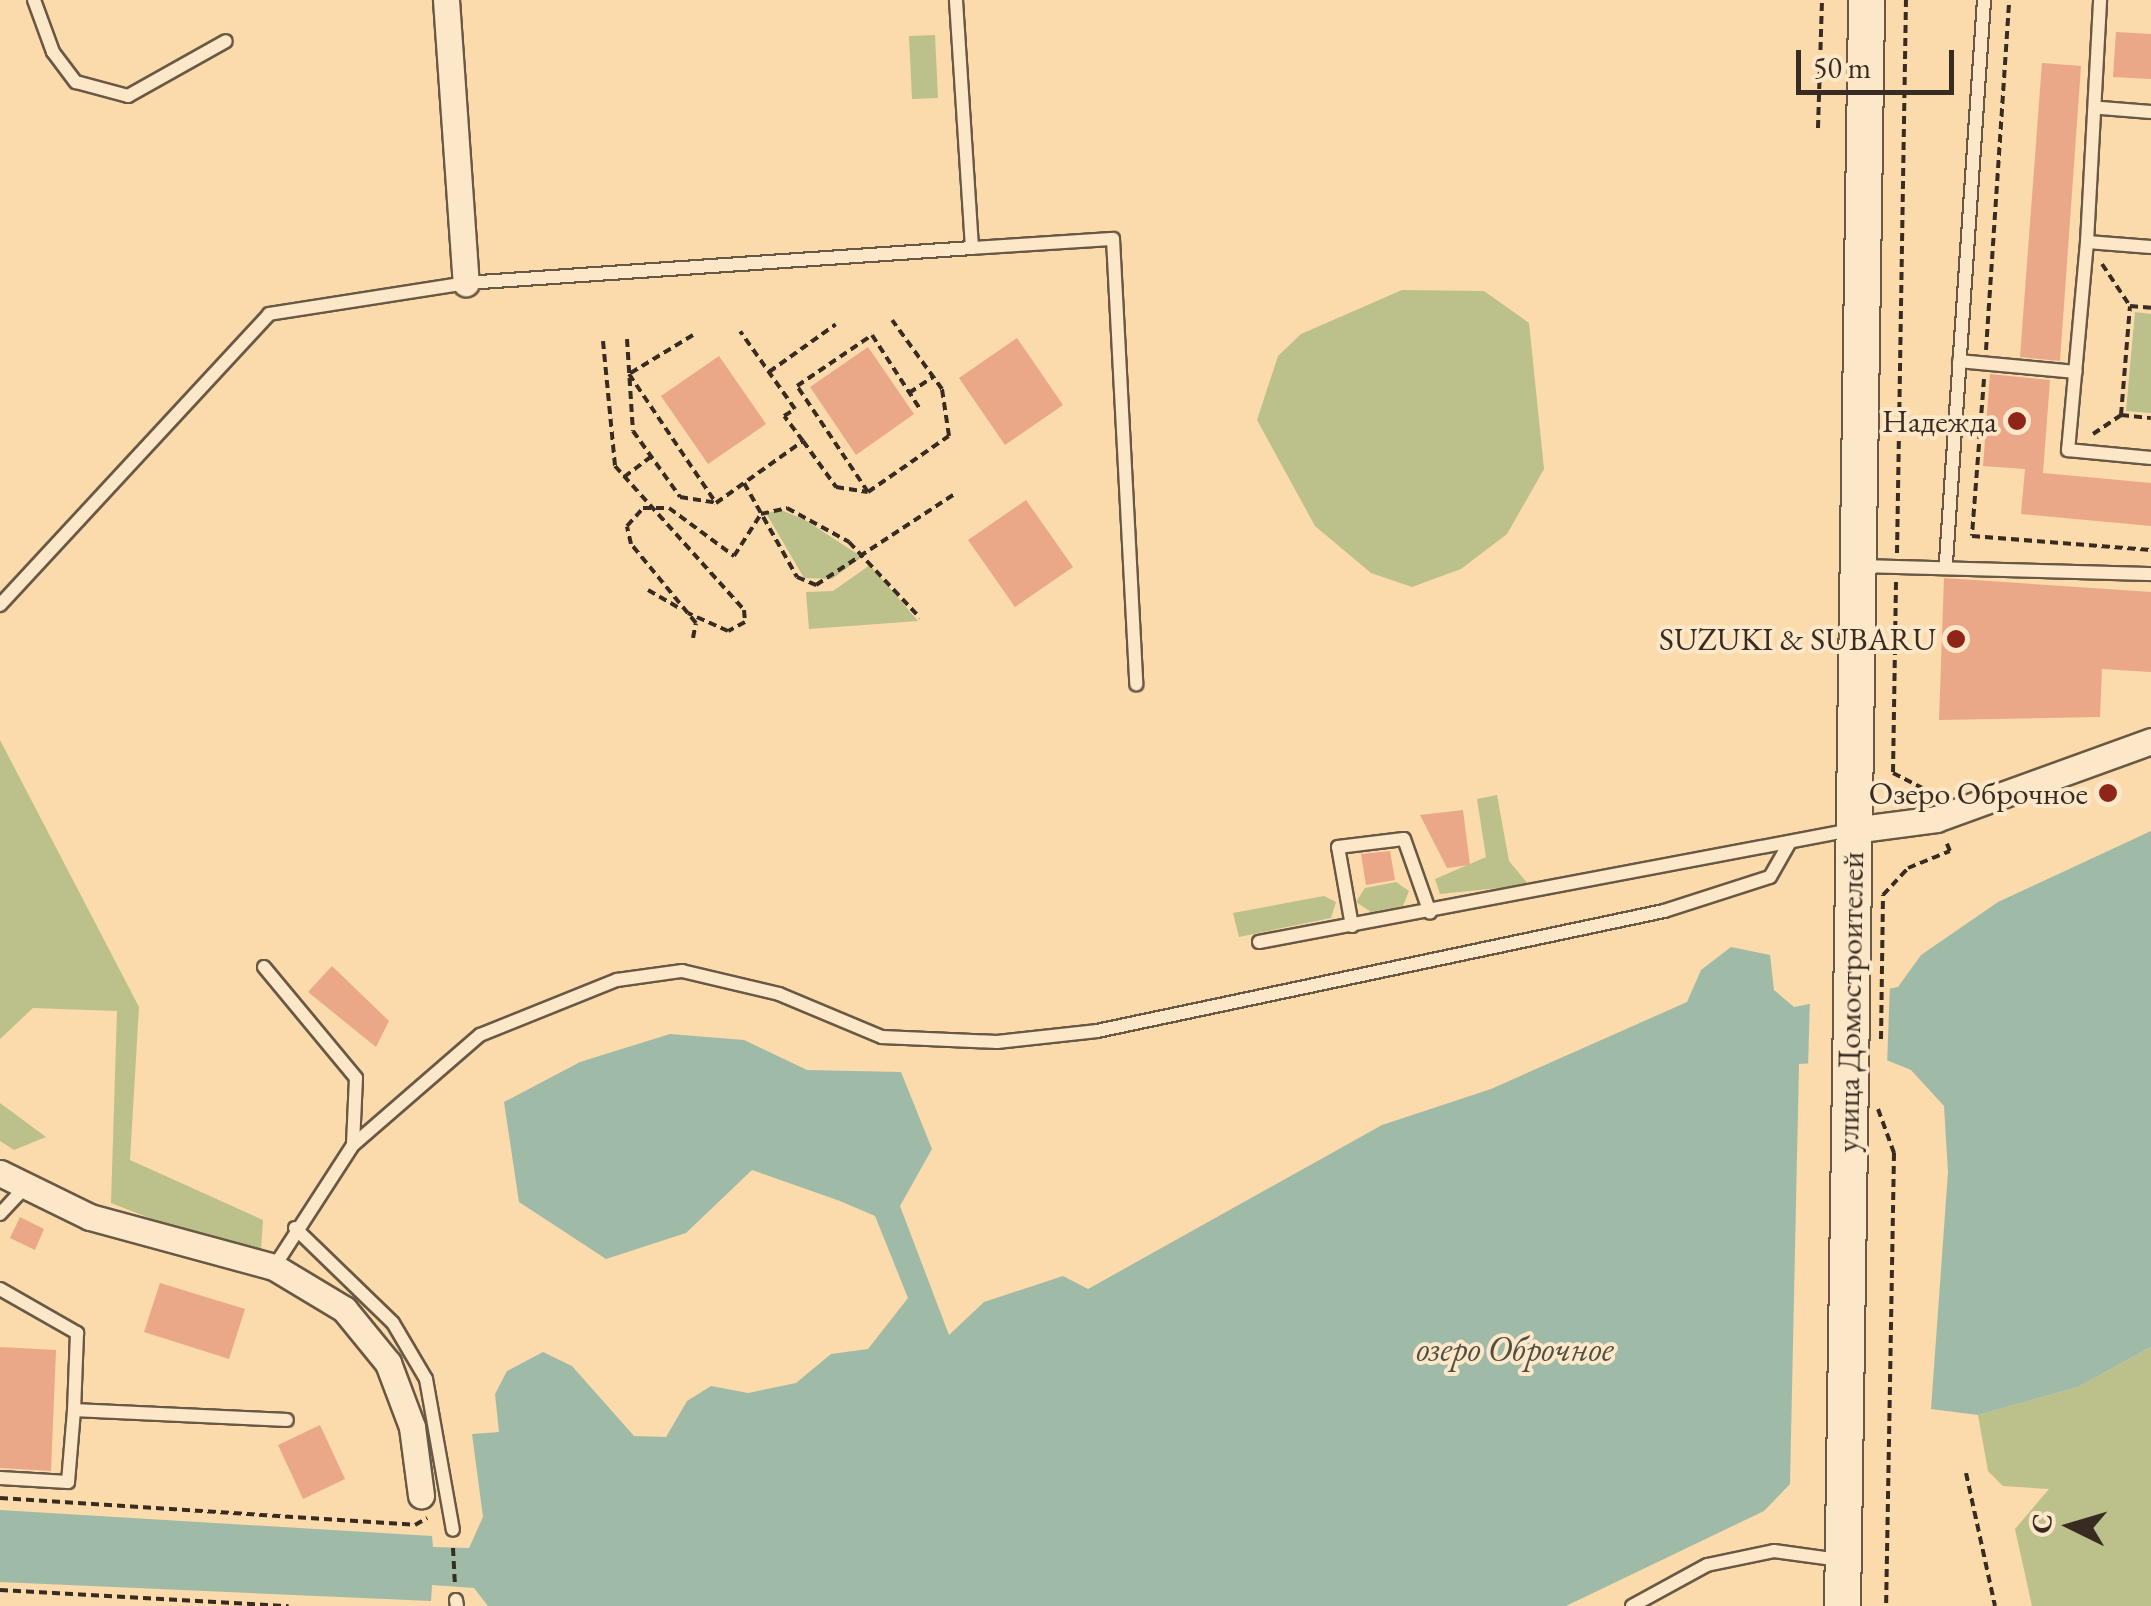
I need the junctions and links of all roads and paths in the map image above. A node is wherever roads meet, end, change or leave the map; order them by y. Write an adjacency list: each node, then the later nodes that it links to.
1 (34, 0): 10 (lane)
2 (446, 0): 17 (street)
3 (956, 0): 16 (lane)
4 (1822, 0): 13 (path)
5 (1866, 0): 51 (main road, улица Домостроителей)
6 (1906, 0): 49 (path)
7 (1984, 0): 26 (lane)
8 (2008, 0): 27 (path)
9 (2100, 0): 11 (lane)
10 (226, 41)
11 (2101, 108): 12 (lane); 14 (lane)
12 (2151, 112)
13 (1818, 128)
14 (2087, 242): 15 (lane); 18 (path); 29 (lane)
15 (2151, 247)
16 (972, 248): 17 (lane); 58 (lane)
17 (466, 283): 54 (lane)
18 (2130, 306): 19 (path); 34 (path)
19 (2151, 308)
20 (892, 320): 31 (path)
21 (836, 324): 28 (path)
22 (740, 331): 28 (path)
23 (693, 334): 30 (path)
24 (627, 339): 30 (path)
25 (603, 341): 40 (path)
26 (1959, 362): 27 (lane); 50 (lane)
27 (1985, 364): 29 (lane); 47 (path)
28 (769, 372): 36 (path)
29 (2075, 372): 37 (lane)
30 (629, 374): 38 (path); 44 (path)
31 (933, 377): 32 (path); 42 (path)
32 (909, 393): 33 (path); 42 (path)
33 (920, 409)
34 (2121, 415): 35 (path); 37 (path)
35 (2151, 418)
36 (803, 441): 41 (path); 42 (path)
37 (2068, 450): 39 (lane)
38 (651, 456): 40 (path); 44 (path)
39 (2151, 458)
40 (624, 476): 45 (path)
41 (744, 483): 44 (path); 46 (path)
42 (868, 492)
43 (956, 493): 48 (path)
44 (716, 503)
45 (650, 506): 46 (path); 55 (path); 55 (path)
46 (760, 514): 48 (path); 48 (path)
47 (2151, 550)
48 (866, 557): 56 (path)
49 (1897, 562): 50 (lane); 51 (lane); 60 (path)
50 (1946, 562): 52 (lane)
51 (1856, 566): 61 (main road, улица Домостроителей)
52 (2151, 574)
53 (648, 590): 55 (path)
54 (0, 605)
55 (683, 610): 57 (path)
56 (920, 618)
57 (693, 638)
58 (1136, 684)
59 (2151, 741): 61 (street)
60 (1922, 788)
61 (1854, 830): 62 (lane); 67 (main road, улица Домостроителей)
62 (1790, 842): 64 (lane); 72 (lane)
63 (1947, 844): 67 (path)
64 (1430, 913): 65 (lane); 65 (lane)
65 (1352, 926): 66 (lane)
66 (1259, 942)
67 (1867, 945): 69 (path); 71 (main road, улица Домостроителей)
68 (264, 967): 72 (lane)
69 (1880, 1056)
70 (1879, 1092): 71 (path)
71 (1863, 1112): 86 (main road, улица Домостроителей); 92 (path)
72 (353, 1145): 76 (lane)
73 (0, 1173): 74 (street)
74 (22, 1190): 75 (lane); 77 (street)
75 (0, 1214)
76 (296, 1228): 77 (lane); 85 (lane)
77 (274, 1267): 84 (street)
78 (0, 1289): 79 (lane)
79 (74, 1410): 80 (lane); 82 (lane)
80 (288, 1420)
81 (1966, 1473): 93 (path)
82 (0, 1478)
83 (0, 1498): 84 (path)
84 (430, 1503)
85 (453, 1535): 88 (path)
86 (1842, 1560): 90 (lane); 91 (main road, улица Домостроителей)
87 (0, 1590): 89 (path)
88 (456, 1599)
89 (289, 1606)
90 (1632, 1606)
91 (1842, 1606)
92 (1886, 1606)
93 (1995, 1606)

